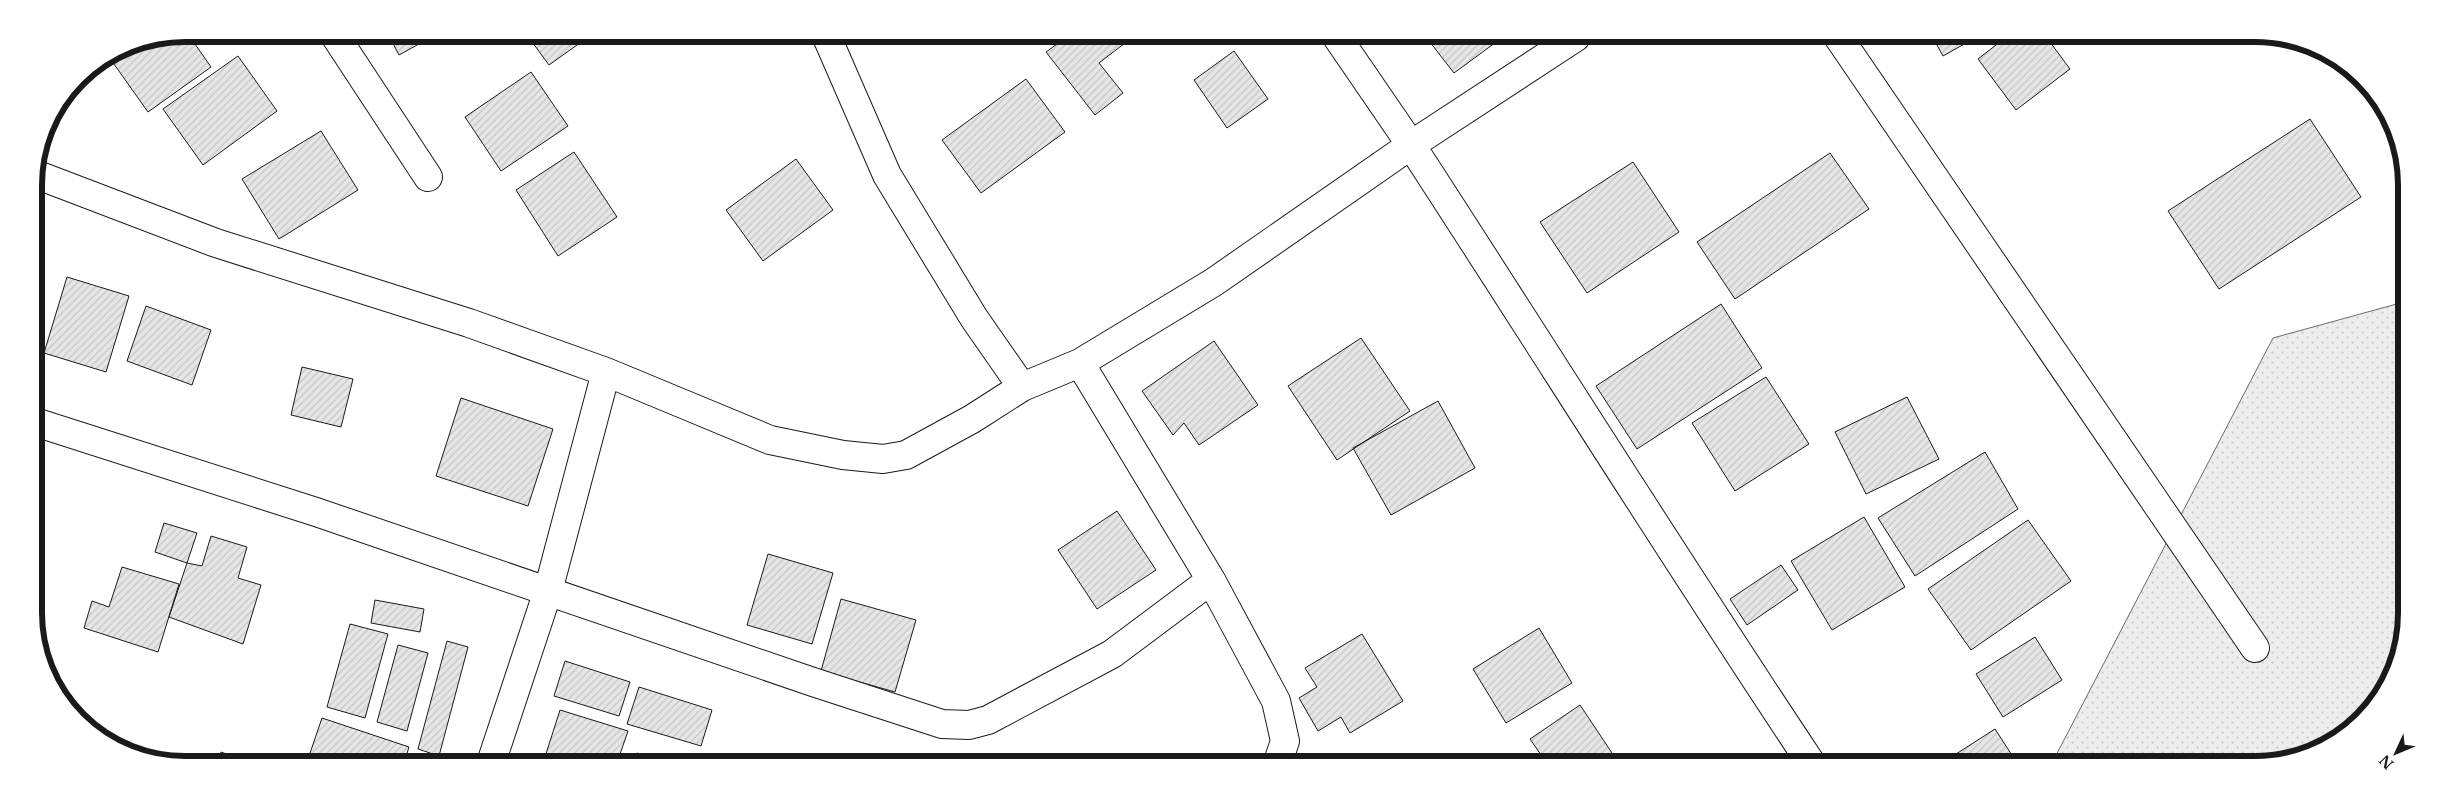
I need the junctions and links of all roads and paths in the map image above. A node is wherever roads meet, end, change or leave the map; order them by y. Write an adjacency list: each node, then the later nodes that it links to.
1 (339, 42): 7 (street)
2 (829, 42): 11 (street)
3 (1340, 42): 6 (street)
4 (1568, 42): 6 (street)
5 (1842, 42): 15 (street)
6 (1411, 145): 9 (street); 17 (street)
7 (428, 177)
8 (43, 179): 10 (street)
9 (1080, 363): 11 (street); 13 (street)
10 (606, 372): 11 (street); 14 (street)
11 (1022, 387)
12 (42, 424): 14 (street)
13 (1211, 580): 14 (street); 16 (street)
14 (548, 591): 18 (street)
15 (2255, 648)
16 (1280, 755)
17 (1806, 755)
18 (493, 756)

